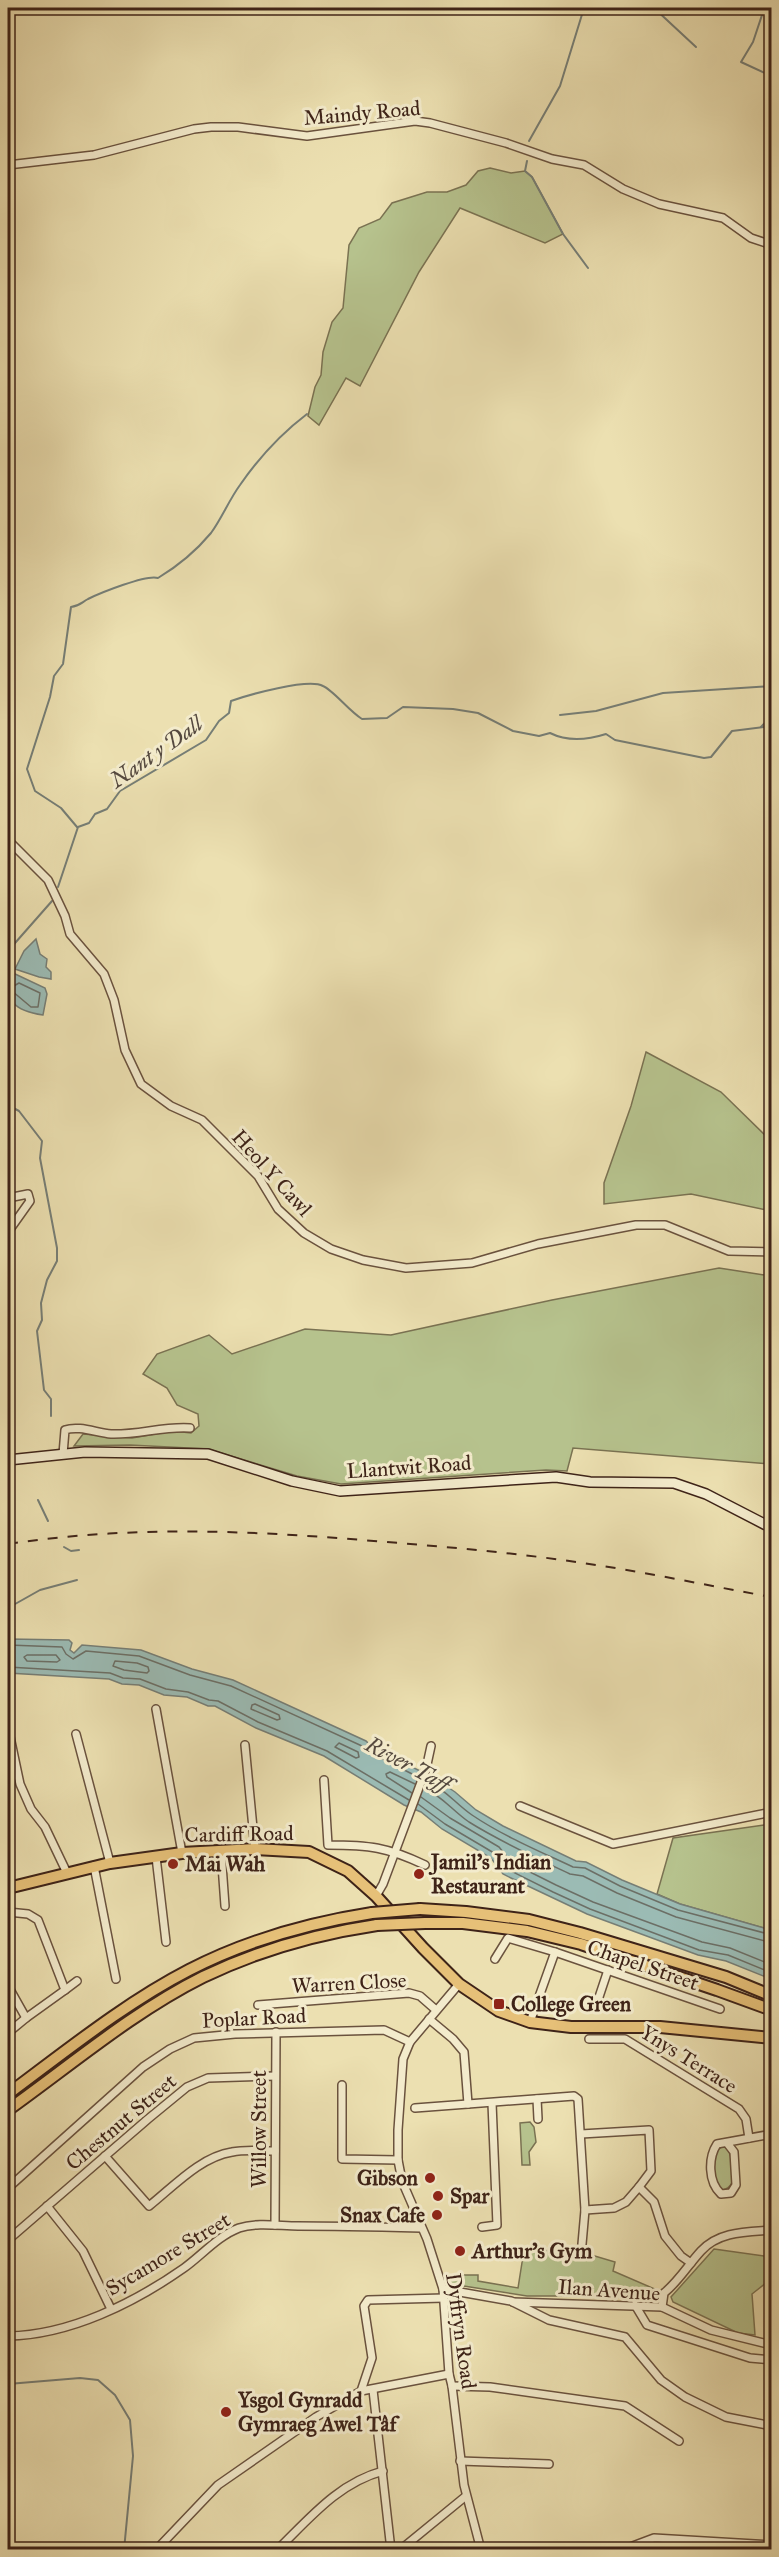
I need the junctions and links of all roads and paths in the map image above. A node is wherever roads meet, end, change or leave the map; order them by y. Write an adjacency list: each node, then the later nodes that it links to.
1 (8, 165): 2 (street, Maindy Road)
2 (771, 245)
3 (8, 840): 6 (street, Heol Y Cawl)
4 (8, 1197): 5 (street)
5 (8, 1232)
6 (771, 1252)
7 (190, 1428): 8 (street)
8 (63, 1454): 9 (main road, Llantwit Road); 10 (main road, Llantwit Road)
9 (8, 1460)
10 (771, 1528)
11 (156, 1708): 24 (street)
12 (9, 1732): 16 (street)
13 (76, 1734): 26 (street)
14 (245, 1744): 21 (street)
15 (431, 1746): 23 (street)
16 (17, 1775): 17 (street); 29 (street)
17 (8, 1779)
18 (324, 1780): 23 (street)
19 (520, 1806): 20 (street)
20 (771, 1812)
21 (255, 1849): 22 (main road, Cardiff Road); 31 (main road, Cardiff Road)
22 (221, 1851): 24 (main road, Cardiff Road); 32 (street)
23 (396, 1851): 27 (street); 31 (street)
24 (182, 1854): 25 (main road, Cardiff Road)
25 (156, 1857): 26 (main road, Cardiff Road); 34 (street)
26 (110, 1863): 28 (main road, Cardiff Road)
27 (425, 1865)
28 (94, 1866): 29 (main road, Cardiff Road); 38 (street)
29 (67, 1873): 30 (main road, Cardiff Road)
30 (8, 1888)
31 (376, 1896): 40 (main road, Cardiff Road)
32 (225, 1906)
33 (8, 1912): 42 (street)
34 (166, 1942)
35 (555, 1952): 36 (street, Chapel Street); 37 (street, Chapel Street); 51 (street)
36 (495, 1959)
37 (608, 1970): 45 (street); 47 (street, Chapel Street)
38 (116, 1979)
39 (77, 1981): 42 (street)
40 (459, 1984): 46 (street, Dyffryn Road); 51 (main road, Cardiff Road)
41 (8, 1986): 49 (street)
42 (65, 1990): 49 (street)
43 (771, 1996): 59 (main road, bridge)
44 (258, 2005): 46 (street, Warren Close)
45 (596, 2006)
46 (436, 2010): 50 (street, Dyffryn Road)
47 (720, 2010)
48 (771, 2010): 64 (main road, bridge)
49 (26, 2018): 52 (street)
50 (429, 2019): 55 (street, Dyffryn Road); 62 (street)
51 (530, 2022): 56 (main road, Cardiff Road)
52 (9, 2032)
53 (276, 2032): 55 (street, Poplar Road); 57 (street, Willow Street); 74 (street, Poplar Road)
54 (590, 2039): 68 (street, Ynys Terrace)
55 (410, 2042): 72 (street, Dyffryn Road)
56 (771, 2042)
57 (275, 2076): 70 (street, Willow Street); 71 (street, Chestnut Street)
58 (342, 2085): 72 (street)
59 (8, 2094)
60 (537, 2099): 61 (street); 65 (street); 66 (street)
61 (492, 2103): 62 (street); 78 (street)
62 (468, 2104): 63 (street)
63 (415, 2108)
64 (8, 2110)
65 (538, 2119)
66 (581, 2134): 73 (street); 76 (street)
67 (771, 2134): 68 (street)
68 (749, 2138): 69 (street)
69 (727, 2143): 69 (street)
70 (275, 2151): 71 (street); 77 (street, Willow Street)
71 (105, 2156): 75 (street, Chestnut Street)
72 (398, 2160): 79 (street, Dyffryn Road)
73 (639, 2187): 76 (street); 84 (street)
74 (8, 2188)
75 (46, 2206): 82 (street, Chestnut Street); 90 (street)
76 (585, 2210): 83 (street)
77 (275, 2225): 79 (street, Sycamore Street); 90 (street, Sycamore Street)
78 (482, 2227)
79 (421, 2228): 85 (street, Dyffryn Road)
80 (8, 2229): 82 (street)
81 (771, 2230): 84 (street)
82 (10, 2238)
83 (582, 2244)
84 (691, 2263): 89 (street)
85 (443, 2289): 86 (street, Dyffryn Road); 87 (street)
86 (444, 2298): 94 (street, Dyffryn Road); 97 (street)
87 (510, 2301): 88 (street, Ilan Avenue); 98 (street)
88 (635, 2305): 89 (street, Ilan Avenue); 93 (street)
89 (662, 2307): 92 (street, Ilan Avenue)
90 (111, 2309): 91 (street, Sycamore Street)
91 (8, 2336)
92 (771, 2345)
93 (771, 2360)
94 (449, 2374): 95 (street, Dyffryn Road); 96 (street)
95 (453, 2386): 99 (street); 100 (street, Dyffryn Road)
96 (372, 2390): 97 (street); 102 (street)
97 (361, 2391): 106 (street)
98 (771, 2426)
99 (679, 2441)
100 (460, 2461): 101 (street); 103 (street, Dyffryn Road)
101 (549, 2464)
102 (383, 2471): 107 (street); 108 (street)
103 (466, 2496): 105 (street, Dyffryn Road); 109 (street)
104 (771, 2545): 110 (street)
105 (480, 2547)
106 (156, 2550)
107 (277, 2550)
108 (391, 2550)
109 (400, 2550)
110 (622, 2550)

